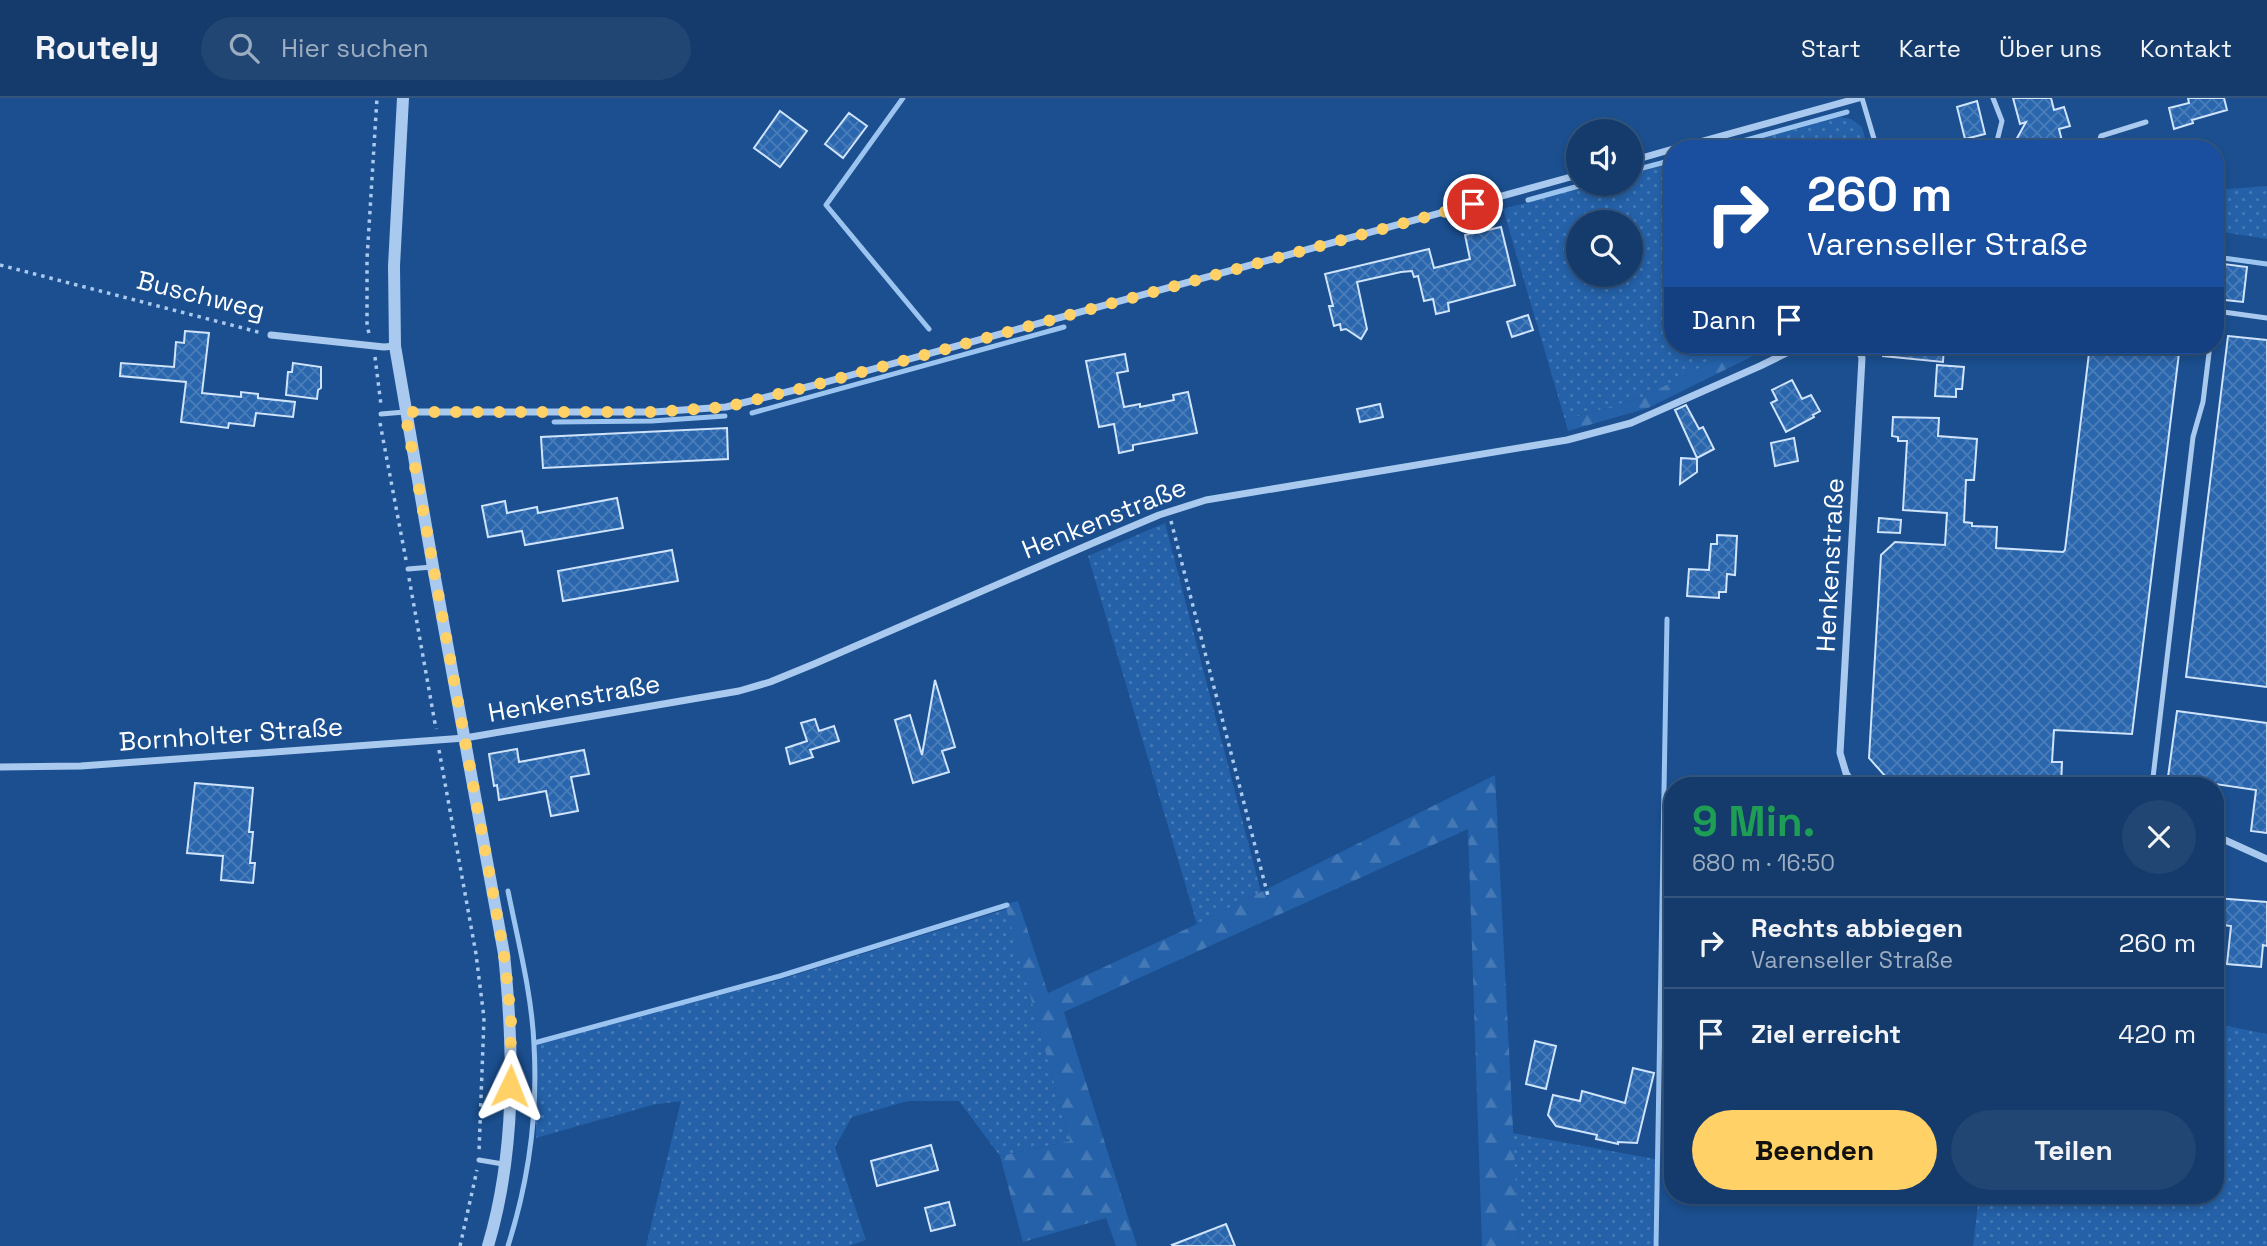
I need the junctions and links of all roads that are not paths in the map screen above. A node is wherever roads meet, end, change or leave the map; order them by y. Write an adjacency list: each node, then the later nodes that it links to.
1 (403, 98): 15 (street)
2 (1860, 98): 5 (street); 6 (lane)
3 (1993, 98): 7 (lane)
4 (2146, 122): 8 (lane)
5 (1707, 140)
6 (1874, 140)
7 (1997, 140)
8 (2099, 140)
9 (1664, 152): 10 (street)
10 (1643, 158)
11 (1566, 178): 19 (street)
12 (2224, 312): 13 (lane)
13 (2267, 318)
14 (271, 335): 15 (street, Buschweg)
15 (395, 346): 19 (street)
16 (1785, 354): 23 (street, Henkenstraße)
17 (1861, 354): 25 (street, Henkenstraße)
18 (2209, 354): 26 (lane)
19 (405, 412): 20 (lane); 21 (street)
20 (381, 414)
21 (433, 567): 22 (lane); 23 (street)
22 (408, 569)
23 (465, 738): 24 (street, Bornholter Straße); 30 (street)
24 (0, 767)
25 (1848, 777)
26 (2153, 777)
27 (2224, 840): 28 (street)
28 (2267, 859)
29 (479, 1160): 30 (lane)
30 (504, 1164): 31 (street)
31 (488, 1246)

